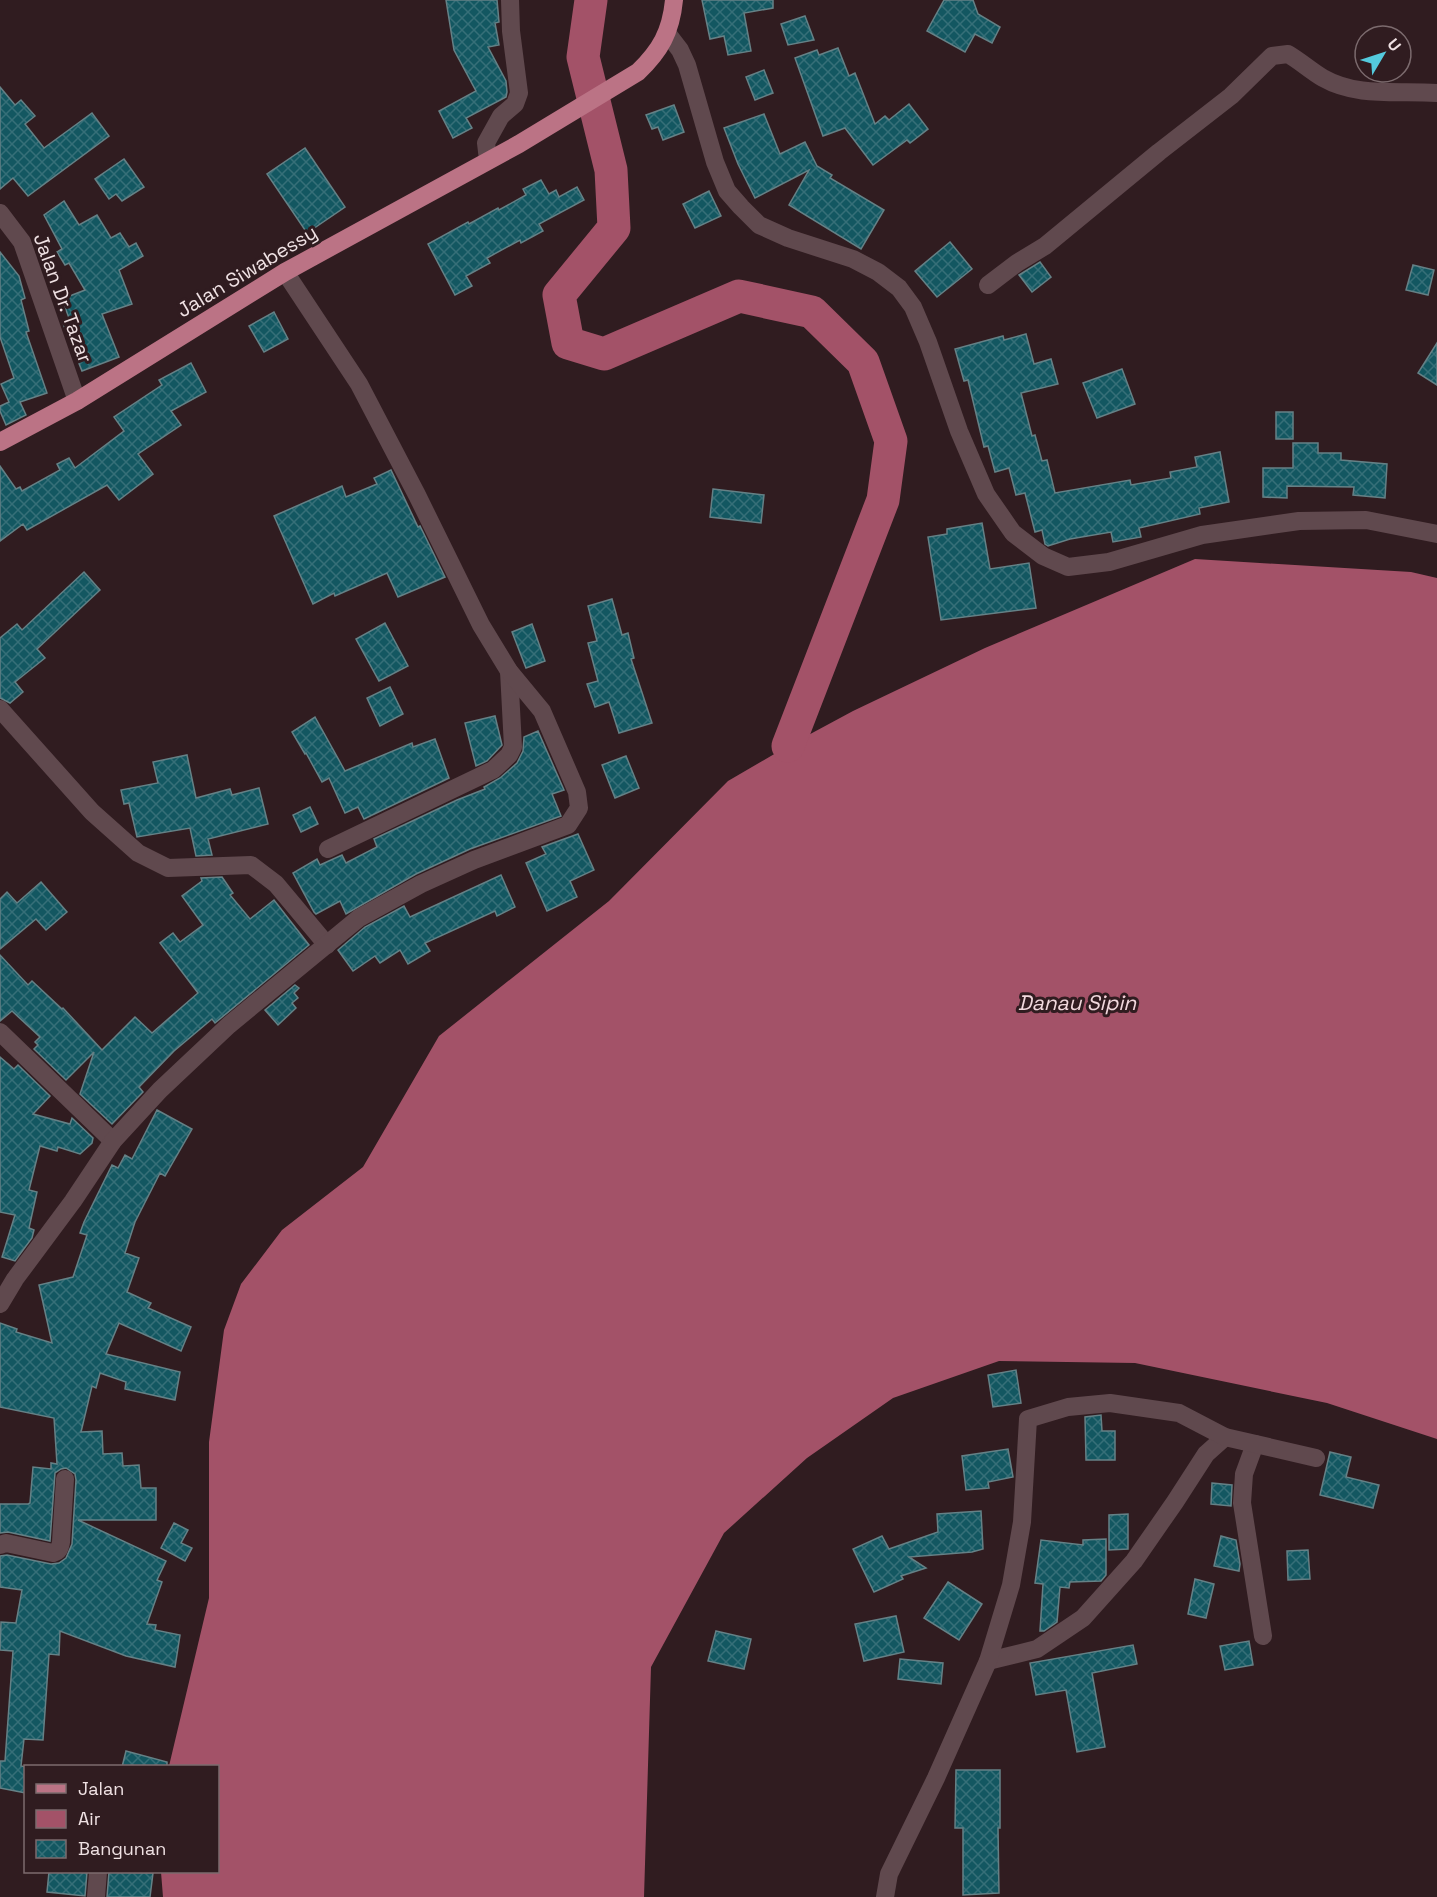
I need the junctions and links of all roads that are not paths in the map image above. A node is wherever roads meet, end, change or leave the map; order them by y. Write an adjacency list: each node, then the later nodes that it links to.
1 (510, 0): 5 (street)
2 (674, 0): 3 (main road, Jalan Siwabessy)
3 (667, 33): 5 (main road, Jalan Siwabessy); 11 (street)
4 (1437, 93): 8 (street)
5 (488, 160): 7 (main road, Jalan Siwabessy)
6 (0, 213): 9 (street, Jalan Dr. Tazar)
7 (285, 272): 9 (main road, Jalan Siwabessy); 12 (street)
8 (988, 285)
9 (77, 401): 10 (main road, Jalan Siwabessy)
10 (0, 442)
11 (1437, 534)
12 (509, 671): 14 (street); 15 (street)
13 (0, 709): 15 (street)
14 (327, 849)
15 (327, 945): 17 (street)
16 (0, 1032): 17 (street)
17 (113, 1142): 18 (street)
18 (0, 1304)
19 (1225, 1437): 20 (street); 25 (street); 25 (street)
20 (1255, 1444): 21 (street); 24 (street)
21 (1316, 1458)
22 (65, 1479): 23 (street)
23 (0, 1545)
24 (1263, 1636)
25 (988, 1661): 28 (street)
26 (98, 1873): 27 (street)
27 (96, 1897)
28 (885, 1897)

